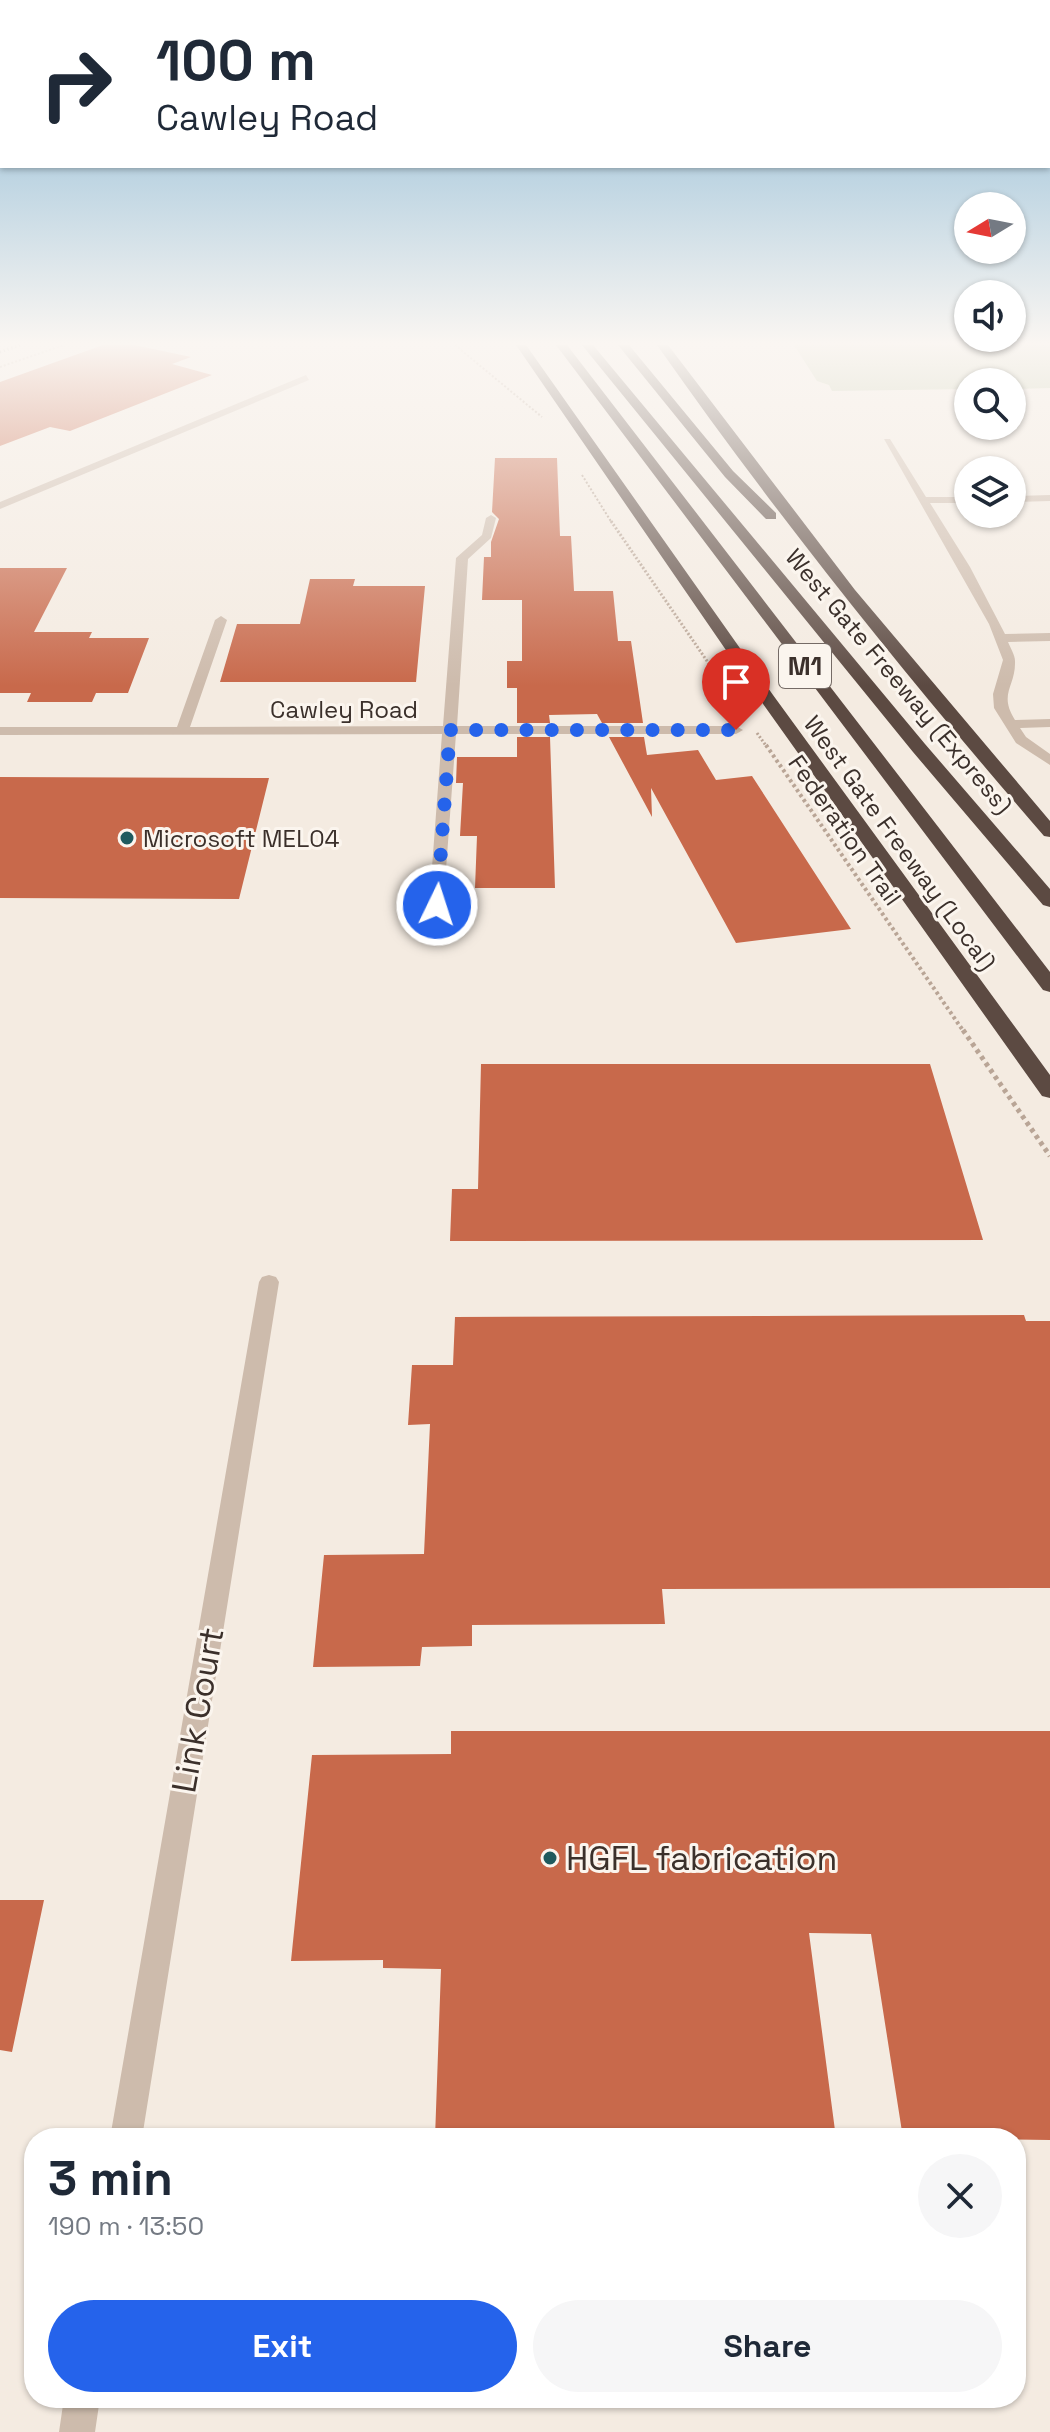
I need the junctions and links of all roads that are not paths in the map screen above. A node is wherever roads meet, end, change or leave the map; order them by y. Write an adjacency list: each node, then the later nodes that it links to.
1 (114, 458): 12 (street)
2 (600, 458): 29 (highway, West Gate Freeway (Local) / M1)
3 (648, 458): 28 (highway, M1)
4 (680, 458): 26 (highway, West Gate Freeway (Express) / M1)
5 (716, 458): 14 (highway)
6 (743, 458): 14 (highway)
7 (898, 458): 10 (street)
8 (1050, 498): 9 (street)
9 (1026, 499)
10 (924, 500): 11 (street); 17 (street)
11 (954, 500)
12 (0, 506)
13 (491, 518): 20 (street)
14 (849, 594): 25 (highway)
15 (221, 620): 23 (street)
16 (1050, 637): 17 (street)
17 (1000, 638): 19 (street)
18 (1050, 723): 19 (street)
19 (1011, 724): 24 (street)
20 (450, 730): 21 (street, Cawley Road); 23 (street, Cawley Road); 27 (street)
21 (736, 730)
22 (0, 731): 23 (street, Cawley Road)
23 (182, 731)
24 (1050, 761)
25 (1050, 832)
26 (1050, 901)
27 (435, 934)
28 (1050, 986)
29 (1050, 1091)
30 (269, 1282): 31 (street, Link Court)
31 (128, 2128)
32 (81, 2408): 33 (street)
33 (77, 2432)

